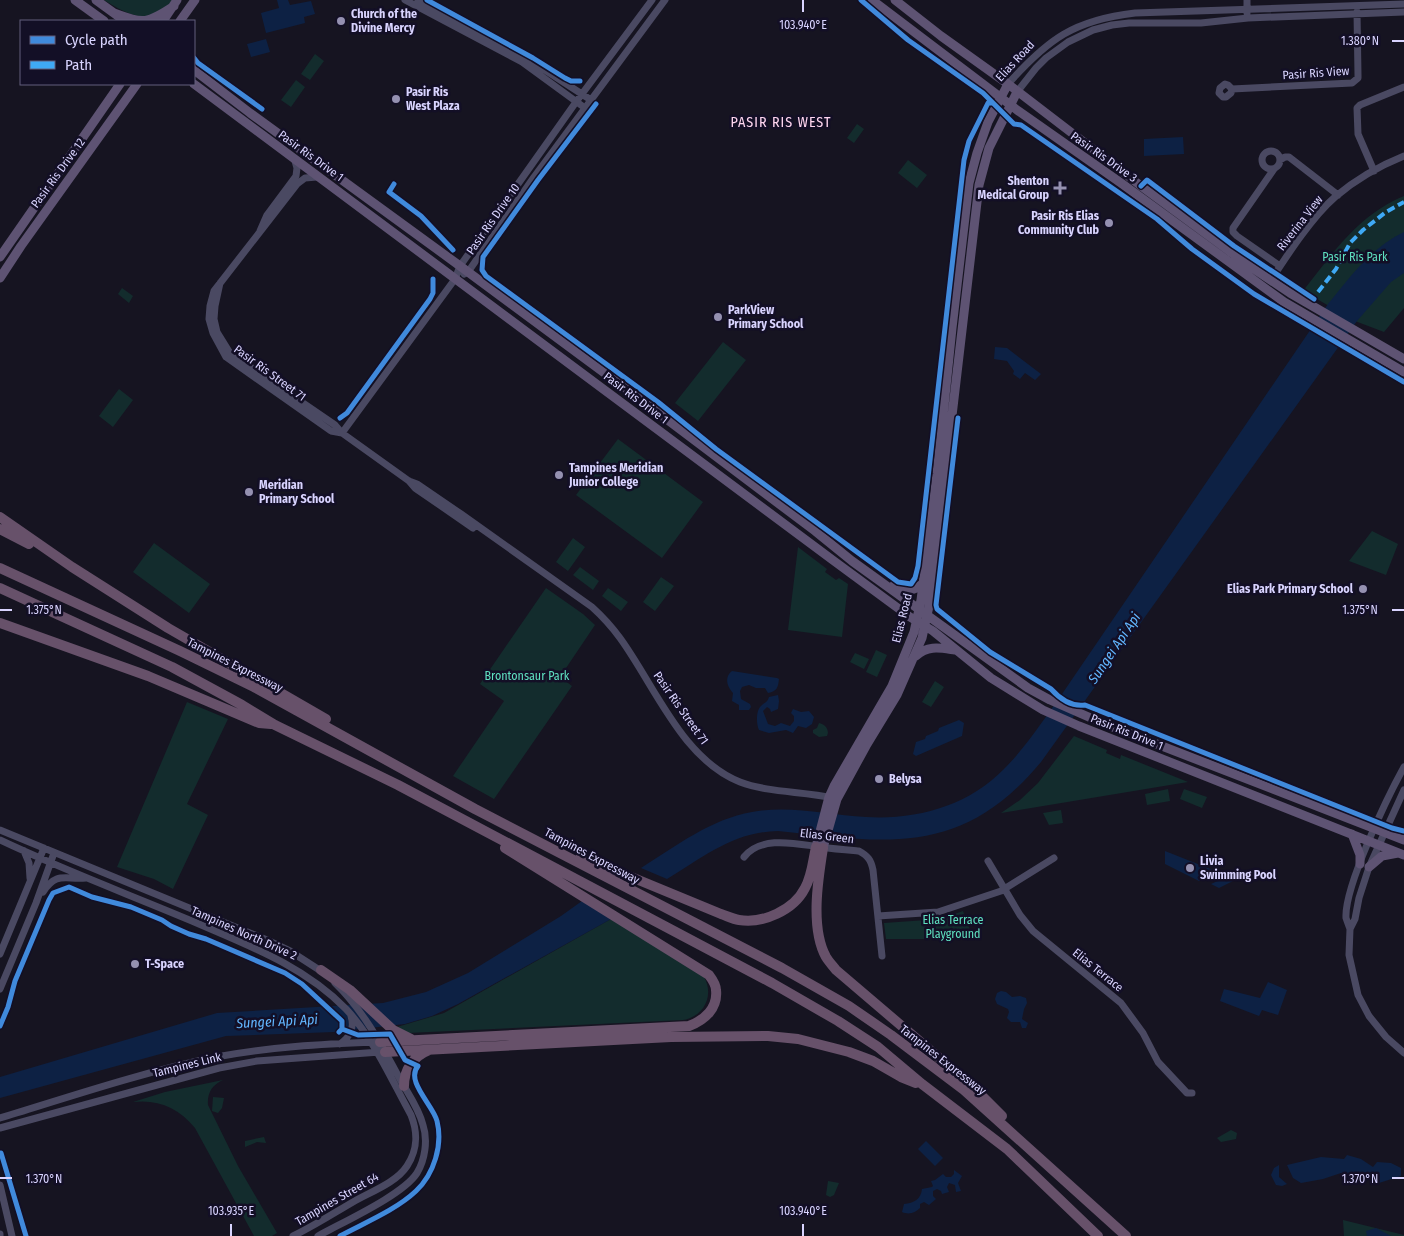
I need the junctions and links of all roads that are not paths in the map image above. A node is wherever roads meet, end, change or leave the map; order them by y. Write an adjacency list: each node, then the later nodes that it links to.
1 (76, 0): 22 (main road)
2 (96, 0): 17 (main road)
3 (195, 0): 21 (main road)
4 (405, 0): 38 (street)
5 (418, 0): 35 (street)
6 (652, 0): 35 (street, Pasir Ris Drive 10)
7 (664, 0): 37 (street, Pasir Ris Drive 10)
8 (872, 0): 36 (main road, Pasir Ris Drive 3)
9 (894, 0): 28 (main road, Pasir Ris Drive 3)
10 (1247, 0): 15 (street)
11 (176, 3): 25 (main road); 26 (main road)
12 (1323, 3): 14 (street, Elias Road); 15 (street, Elias Road); 18 (street)
13 (1400, 3): 14 (street, Elias Road); 16 (street)
14 (1357, 6): 19 (street, Pasir Ris View)
15 (1247, 9): 20 (street); 28 (street, Elias Road)
16 (1402, 12): 19 (street, Elias Road)
17 (114, 13): 23 (main road); 24 (main road)
18 (1324, 15): 19 (street, Elias Road); 20 (street, Elias Road)
19 (1356, 15): 33 (street, Pasir Ris View)
20 (1248, 18): 34 (street, Elias Road)
21 (182, 19)
22 (103, 20)
23 (124, 20)
24 (133, 20)
25 (150, 20)
26 (164, 20)
27 (195, 71): 52 (main road, Pasir Ris Drive 1)
28 (1008, 84): 34 (main road, Pasir Ris Drive 3); 36 (main road, Elias Road)
29 (119, 85): 51 (main road, Pasir Ris Drive 12)
30 (136, 85): 55 (main road, Pasir Ris Drive 12)
31 (195, 85): 45 (main road, Pasir Ris Drive 1)
32 (1404, 87): 47 (street)
33 (1232, 89)
34 (1017, 92): 39 (main road, Elias Road); 57 (main road, Pasir Ris Drive 3)
35 (582, 94): 37 (street); 38 (street, Pasir Ris Drive 10)
36 (1000, 97): 39 (main road, Pasir Ris Drive 3); 66 (main road, Elias Road)
37 (591, 100): 40 (street, Pasir Ris Drive 10)
38 (576, 102): 40 (street); 41 (street, Pasir Ris Drive 10)
39 (1010, 105): 59 (main road, Pasir Ris Drive 3); 69 (main road, Elias Road)
40 (585, 108): 42 (street, Pasir Ris Drive 10)
41 (553, 134): 42 (street); 52 (street, Pasir Ris Drive 10)
42 (561, 140): 54 (street, Pasir Ris Drive 10)
43 (1404, 156): 47 (street, Riverina View)
44 (1280, 160): 46 (street); 46 (street); 49 (street)
45 (295, 161): 48 (main road, Pasir Ris Drive 1); 50 (street, Pasir Ris Street 71)
46 (1274, 169): 53 (street)
47 (1374, 171): 49 (street, Riverina View)
48 (317, 176): 50 (street, Pasir Ris Street 71); 56 (main road, Pasir Ris Drive 1)
49 (1338, 195): 53 (street, Riverina View)
50 (260, 231): 60 (street, Pasir Ris Street 71)
51 (0, 256)
52 (460, 266): 54 (main road, Pasir Ris Drive 1); 56 (street, Pasir Ris Drive 10)
53 (1280, 266): 57 (street, Riverina View)
54 (468, 272): 56 (street, Pasir Ris Drive 10); 65 (main road, Pasir Ris Drive 1)
55 (0, 278)
56 (455, 279): 60 (street, Pasir Ris Drive 10); 71 (main road, Pasir Ris Drive 1)
57 (1271, 280): 58 (main road, Pasir Ris Drive 3)
58 (1404, 359)
59 (1404, 372)
60 (342, 433): 79 (street, Pasir Ris Street 71)
61 (0, 517): 63 (highway)
62 (0, 529): 63 (highway)
63 (72, 567): 76 (highway)
64 (0, 568): 76 (highway, Tampines Expressway)
65 (871, 575): 66 (main road); 68 (main road, Pasir Ris Drive 1)
66 (922, 584): 68 (main road, Elias Road)
67 (0, 588): 74 (highway)
68 (919, 609): 69 (main road, Pasir Ris Drive 1); 71 (main road, Elias Road)
69 (927, 615): 71 (main road, Elias Road); 80 (main road, Pasir Ris Drive 1)
70 (0, 623): 74 (highway)
71 (921, 624): 72 (main road, Pasir Ris Drive 1); 73 (main road, Elias Road); 79 (main road, Elias Road)
72 (955, 650): 73 (main road); 83 (main road, Pasir Ris Drive 1)
73 (914, 658): 79 (main road, Elias Road)
74 (275, 725): 78 (highway)
75 (1404, 767): 80 (street)
76 (406, 770): 90 (highway, Tampines Expressway)
77 (1404, 790): 82 (street)
78 (430, 802): 111 (highway); 118 (highway)
79 (832, 802): 87 (main road, Elias Road)
80 (1374, 829): 82 (main road, Pasir Ris Drive 1); 86 (street)
81 (0, 830): 89 (street, Tampines North Drive 2)
82 (1384, 833): 85 (main road, Pasir Ris Drive 1); 88 (street)
83 (1352, 834): 86 (main road, Pasir Ris Drive 1); 99 (main road)
84 (0, 840): 91 (street, Tampines North Drive 2)
85 (1404, 840)
86 (1370, 841): 88 (main road, Pasir Ris Drive 1); 99 (street)
87 (821, 842): 90 (highway); 94 (street, Elias Green); 104 (street, Elias Green); 126 (highway)
88 (1379, 845): 93 (main road, Pasir Ris Drive 1); 99 (street)
89 (44, 848): 92 (street, Tampines North Drive 2); 95 (street)
90 (555, 850): 126 (highway, Tampines Expressway)
91 (24, 851): 95 (street, Tampines North Drive 2); 101 (street)
92 (54, 853): 98 (street); 107 (street, Tampines North Drive 2)
93 (1401, 854): 99 (main road)
94 (744, 857)
95 (40, 858): 98 (street, Tampines North Drive 2); 101 (street)
96 (1054, 858): 102 (street)
97 (988, 861): 102 (street, Elias Terrace)
98 (51, 862): 100 (street, Tampines North Drive 2); 103 (street)
99 (1365, 865): 115 (street)
100 (86, 878): 103 (street); 110 (street, Tampines North Drive 2)
101 (30, 881): 105 (street)
102 (1004, 889): 104 (street); 120 (street, Elias Terrace)
103 (36, 903): 108 (street)
104 (878, 916): 106 (street, Elias Green)
105 (0, 954)
106 (882, 956)
107 (321, 970): 109 (highway)
108 (0, 989)
109 (355, 1000): 111 (highway); 113 (street, Tampines North Drive 2)
110 (351, 1014): 112 (street); 113 (street, Tampines North Drive 2)
111 (414, 1040): 113 (highway)
112 (339, 1044): 113 (street, Tampines Link); 116 (street, Tampines Link)
113 (378, 1047): 114 (highway); 117 (street, Tampines Link); 119 (street, Tampines North Drive 2); 124 (street, Tampines North Drive 2)
114 (432, 1049): 118 (highway); 119 (highway)
115 (1404, 1053)
116 (217, 1057): 117 (street); 122 (street, Tampines Link)
117 (242, 1063): 123 (street, Tampines Link)
118 (922, 1084): 130 (highway)
119 (404, 1086): 121 (street, Tampines North Drive 2)
120 (1192, 1093)
121 (417, 1110): 129 (street, Tampines Street 64)
122 (2, 1116)
123 (0, 1128)
124 (416, 1128): 128 (street, Tampines Street 64)
125 (0, 1185): 127 (street)
126 (1073, 1188): 131 (highway, Tampines Expressway)
127 (12, 1236)
128 (294, 1236)
129 (318, 1236)
130 (1098, 1236)
131 (1126, 1236)

